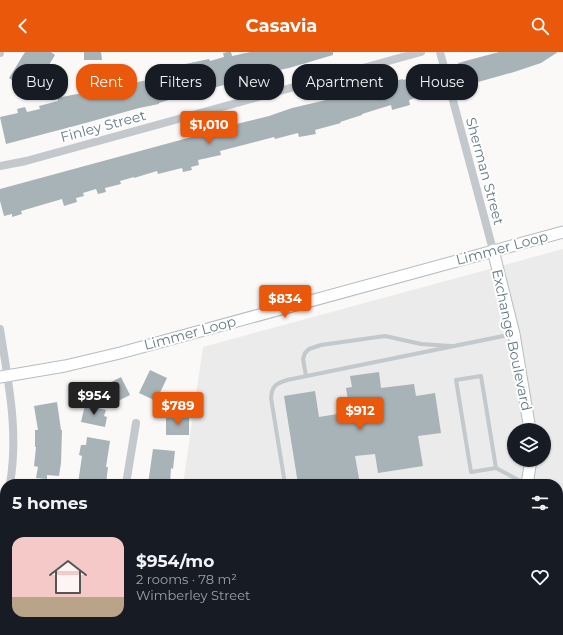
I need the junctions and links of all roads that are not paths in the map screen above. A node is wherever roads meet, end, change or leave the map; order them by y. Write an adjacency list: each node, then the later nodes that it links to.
1 (421, 52): 3 (street, Finley Street)
2 (440, 52): 5 (street, Sherman Street)
3 (0, 166)
4 (563, 232): 5 (street, Limmer Loop)
5 (493, 250): 7 (street, Exchange Boulevard); 10 (street, Limmer Loop)
6 (0, 329): 10 (street)
7 (514, 334): 8 (lane); 12 (street, Exchange Boulevard)
8 (454, 346): 9 (lane); 9 (lane)
9 (306, 376): 17 (lane)
10 (3, 377): 15 (street)
11 (136, 423): 16 (street)
12 (529, 423)
13 (530, 467): 19 (street)
14 (496, 468): 14 (lane); 18 (lane)
15 (11, 479)
16 (127, 479)
17 (284, 479)
18 (517, 479)
19 (528, 479)

